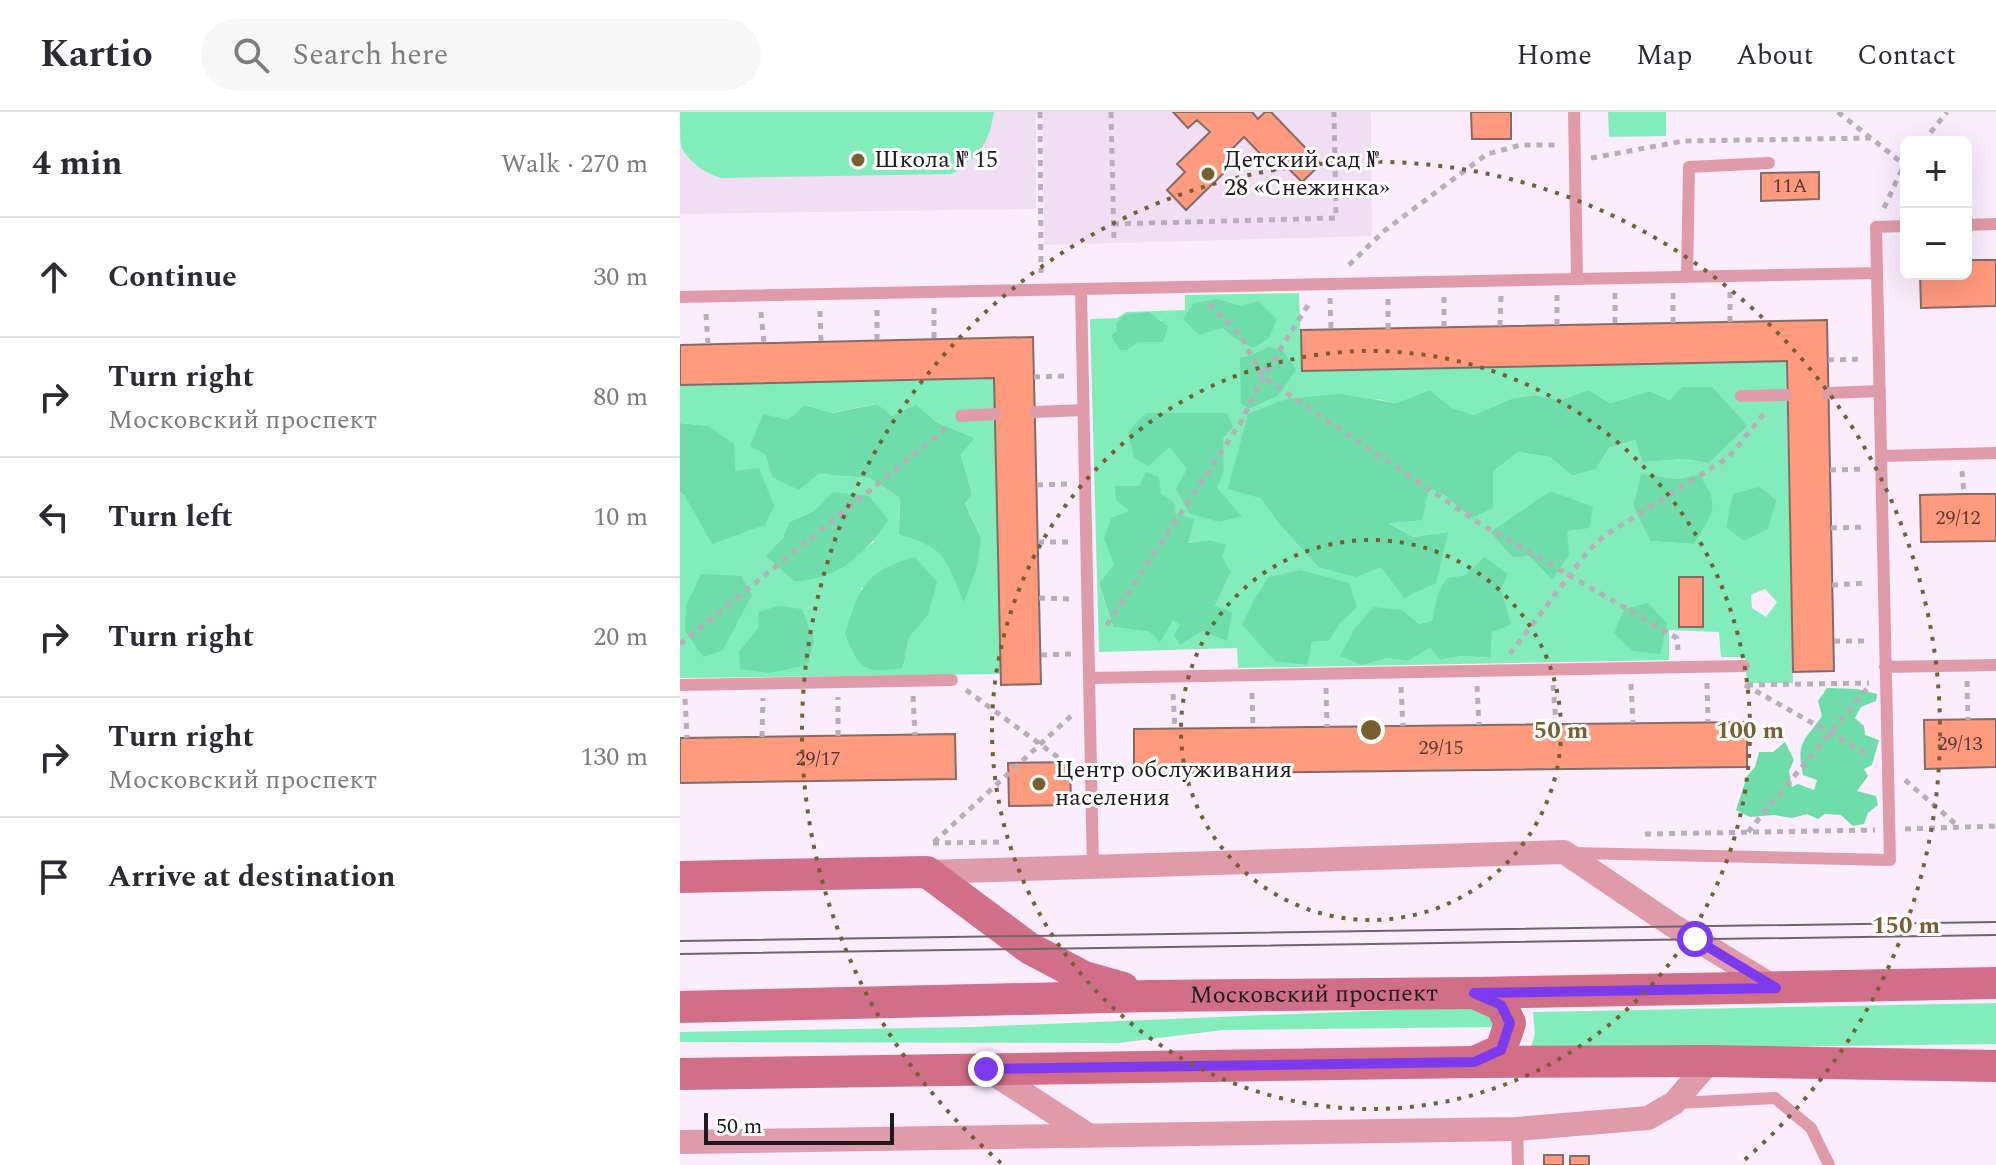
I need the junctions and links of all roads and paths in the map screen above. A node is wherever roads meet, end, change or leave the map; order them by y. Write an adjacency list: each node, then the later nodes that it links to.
1 (1040, 112): 33 (path)
2 (1111, 112): 14 (path)
3 (1334, 112): 14 (path)
4 (1574, 112): 9 (lane)
5 (1838, 112): 8 (path)
6 (1947, 112): 7 (path)
7 (1928, 136)
8 (1871, 138): 10 (path); 11 (path)
9 (1574, 144): 10 (lane); 30 (path)
10 (1575, 161): 26 (lane)
11 (1900, 161)
12 (1769, 163): 23 (lane)
13 (1900, 176): 18 (path)
14 (1113, 224): 19 (path)
15 (1996, 224): 16 (lane)
16 (1972, 225)
17 (1900, 226): 18 (lane)
18 (1876, 227): 20 (lane)
19 (1114, 243)
20 (1877, 273): 21 (lane); 53 (lane)
21 (1730, 276): 23 (lane); 40 (path)
22 (1673, 277): 23 (lane); 24 (lane); 41 (path)
23 (1687, 277)
24 (1615, 278): 26 (lane); 42 (path)
25 (1557, 279): 26 (lane); 27 (lane); 43 (path)
26 (1577, 279)
27 (1502, 281): 28 (lane); 44 (path)
28 (1444, 282): 29 (lane); 45 (path)
29 (1389, 283): 30 (lane); 47 (path)
30 (1325, 284): 31 (lane); 46 (path); 57 (path)
31 (1191, 287): 32 (lane); 57 (path)
32 (1081, 289): 33 (lane); 55 (lane)
33 (1041, 290): 34 (lane)
34 (934, 292): 35 (lane); 48 (path)
35 (876, 293): 36 (lane); 49 (path)
36 (819, 294): 37 (lane); 50 (path)
37 (760, 295): 38 (lane); 51 (path)
38 (706, 296): 39 (lane); 52 (path)
39 (680, 297)
40 (1730, 322)
41 (1673, 323)
42 (1615, 324)
43 (1557, 325)
44 (1500, 326)
45 (1444, 327)
46 (1331, 329)
47 (1388, 329)
48 (934, 339)
49 (877, 341)
50 (821, 342)
51 (764, 343)
52 (708, 345)
53 (1879, 359): 54 (path); 58 (lane)
54 (1828, 360)
55 (1082, 376): 56 (path); 62 (lane)
56 (1034, 377)
57 (1263, 377): 75 (path); 83 (path)
58 (1880, 391): 59 (lane); 67 (lane)
59 (1828, 393)
60 (1782, 395): 61 (lane); 75 (path)
61 (1741, 396)
62 (1083, 410): 63 (lane); 69 (lane)
63 (1035, 412)
64 (995, 414): 65 (lane)
65 (961, 416): 82 (path)
66 (1996, 453): 67 (lane)
67 (1881, 463): 68 (path); 71 (lane)
68 (1830, 470)
69 (1085, 484): 70 (path); 74 (lane)
70 (1037, 485)
71 (1883, 527): 72 (path); 76 (lane)
72 (1831, 528)
73 (1038, 542): 74 (path)
74 (1086, 542): 79 (lane)
75 (1569, 577): 89 (path); 93 (path)
76 (1884, 583): 77 (path); 81 (lane)
77 (1832, 585)
78 (1039, 598): 79 (path)
79 (1087, 599): 83 (lane)
80 (1834, 641): 81 (path)
81 (1885, 641): 90 (lane)
82 (680, 644)
83 (1088, 654): 84 (path); 99 (lane)
84 (1041, 655)
85 (1966, 665): 86 (lane); 90 (lane); 107 (path)
86 (1996, 665)
87 (1706, 666): 88 (lane); 89 (lane); 108 (path)
88 (1744, 666): 105 (path)
89 (1679, 667): 91 (lane)
90 (1885, 667): 122 (lane)
91 (1631, 668): 92 (lane); 109 (path)
92 (1552, 669): 93 (lane); 110 (path)
93 (1497, 670): 94 (lane)
94 (1476, 671): 95 (lane); 111 (path)
95 (1400, 672): 96 (lane); 112 (path)
96 (1325, 674): 97 (lane); 113 (path)
97 (1252, 675): 98 (lane); 114 (path)
98 (1172, 677): 99 (lane); 115 (path)
99 (1089, 678): 106 (lane)
100 (952, 680): 101 (lane); 121 (path)
101 (912, 681): 102 (lane); 117 (path)
102 (838, 682): 103 (lane); 118 (path)
103 (763, 684): 104 (lane); 119 (path)
104 (682, 685): 120 (path)
105 (1745, 685): 116 (path); 116 (path)
106 (1089, 699): 121 (path); 123 (lane)
107 (1968, 720)
108 (1708, 722)
109 (1633, 723)
110 (1556, 724)
111 (1479, 725)
112 (1403, 726)
113 (1327, 727)
114 (1253, 728)
115 (1175, 729)
116 (1831, 733): 122 (path); 127 (path)
117 (915, 735)
118 (838, 736)
119 (762, 737)
120 (687, 738)
121 (1040, 745): 123 (path); 129 (path)
122 (1888, 766): 125 (path); 126 (lane)
123 (1091, 782): 130 (lane)
124 (1996, 826): 125 (path)
125 (1959, 827): 126 (path)
126 (1889, 830): 128 (lane)
127 (1748, 832)
128 (1564, 852): 130 (street); 133 (street)
129 (930, 858): 130 (street); 131 (main road); 135 (main road)
130 (1093, 869)
131 (680, 877)
132 (1996, 983): 133 (main road, Московский проспект)
133 (1776, 988): 134 (main road, Московский проспект)
134 (1474, 993): 135 (main road, Московский проспект); 138 (main road)
135 (1150, 996): 136 (main road, Московский проспект)
136 (680, 1007)
137 (1710, 1061): 138 (main road); 139 (main road); 142 (street)
138 (1474, 1062): 140 (main road)
139 (1996, 1066)
140 (986, 1069): 141 (main road); 144 (street)
141 (680, 1074)
142 (1674, 1103): 143 (street); 147 (lane)
143 (1517, 1129): 144 (street); 146 (lane)
144 (1090, 1136): 145 (street)
145 (680, 1142)
146 (1518, 1165)
147 (1829, 1165)

